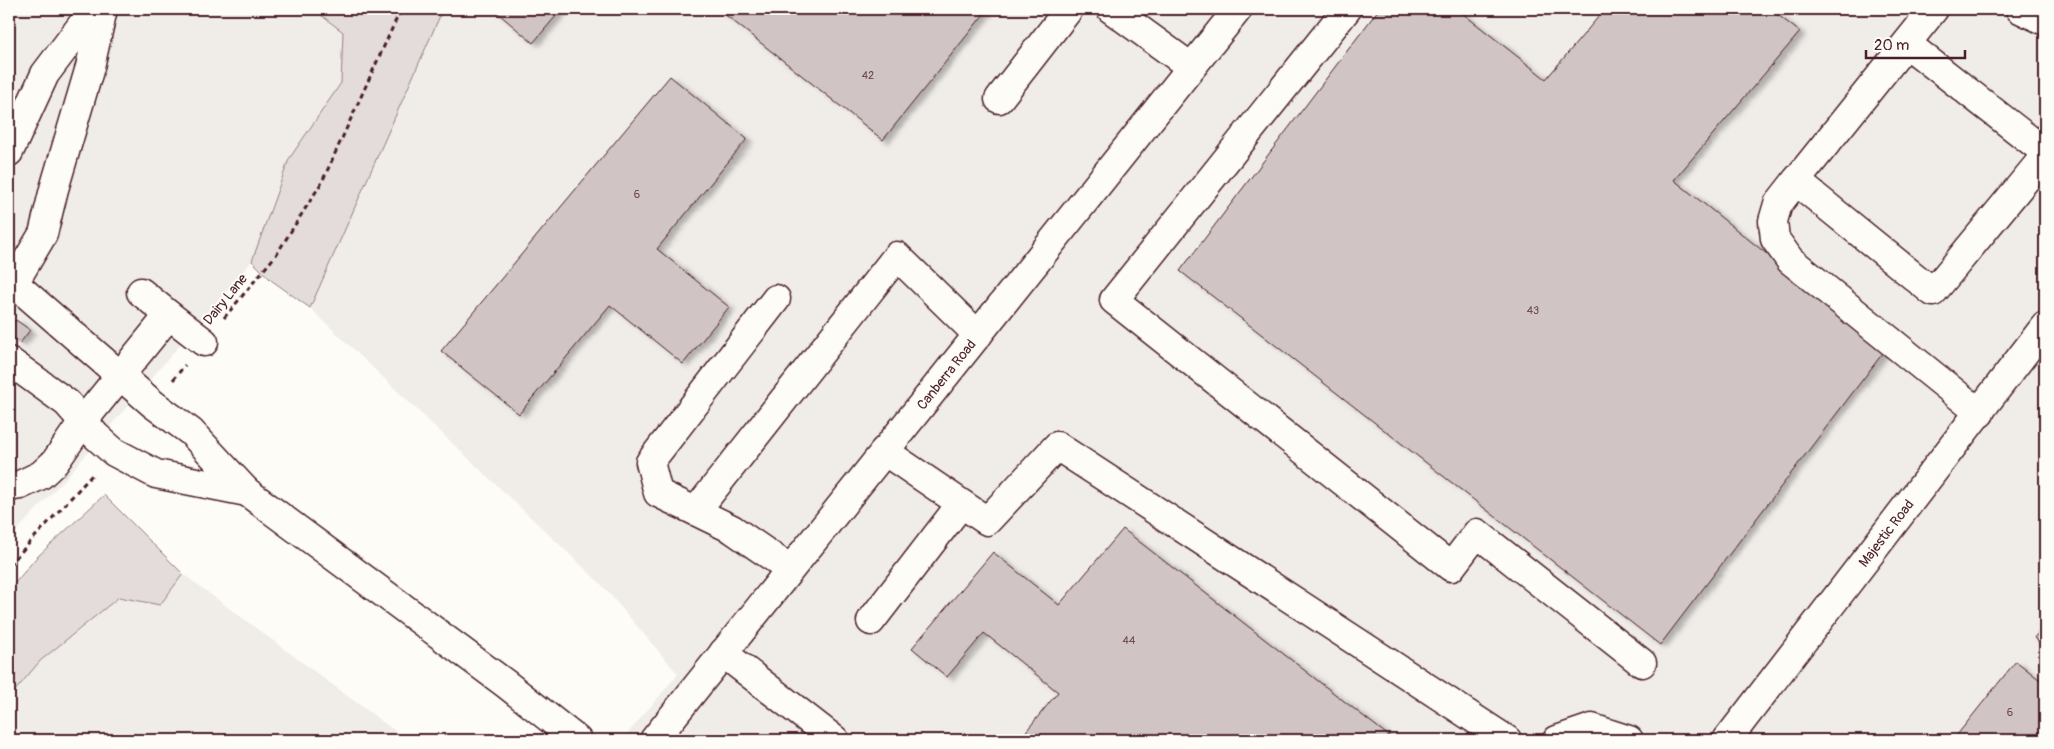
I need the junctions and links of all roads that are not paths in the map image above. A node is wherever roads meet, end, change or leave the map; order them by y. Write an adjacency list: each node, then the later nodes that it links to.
1 (94, 9): 13 (street)
2 (104, 9): 17 (street)
3 (1069, 9): 12 (street)
4 (1111, 9): 11 (street)
5 (1238, 9): 11 (street, Canberra Road)
6 (1347, 9): 36 (street)
7 (1934, 9): 10 (street)
8 (2020, 9): 9 (street)
9 (2045, 21)
10 (1907, 44): 14 (street); 16 (street)
11 (1191, 67): 22 (street, Canberra Road)
12 (999, 99)
13 (9, 152)
14 (2045, 152)
15 (2045, 156): 16 (street)
16 (1796, 181): 26 (street)
17 (11, 280): 25 (street)
18 (141, 292): 20 (street)
19 (776, 299): 32 (street)
20 (169, 314): 23 (street); 25 (street)
21 (2045, 326): 26 (street, Majestic Road)
22 (978, 334): 28 (street, Canberra Road); 32 (street)
23 (204, 342)
24 (9, 361): 27 (street)
25 (120, 375): 27 (street); 30 (street)
26 (1980, 412): 43 (street, Majestic Road)
27 (84, 420): 29 (street); 30 (street)
28 (884, 451): 31 (street); 33 (street, Canberra Road)
29 (9, 487)
30 (247, 492): 37 (street)
31 (961, 504): 34 (street); 40 (street)
32 (696, 511): 33 (street)
33 (790, 569): 35 (street, Canberra Road)
34 (872, 621)
35 (723, 654): 38 (street, Canberra Road); 39 (street)
36 (1642, 663)
37 (577, 740)
38 (654, 740)
39 (835, 740)
40 (1507, 740)
41 (1557, 740): 42 (street)
42 (1629, 740)
43 (1727, 740)

